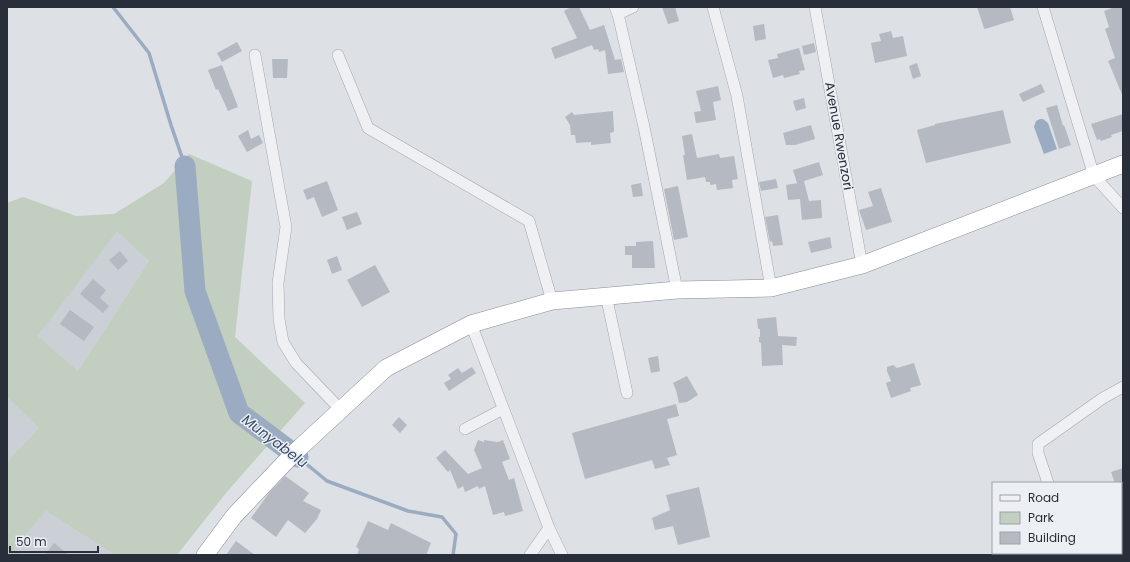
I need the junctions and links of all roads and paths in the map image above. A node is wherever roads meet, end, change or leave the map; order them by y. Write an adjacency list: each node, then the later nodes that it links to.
1 (633, 7): 5 (street)
2 (713, 7): 12 (street)
3 (815, 7): 11 (street, Avenue Rwenzori)
4 (1043, 7): 9 (street)
5 (616, 10): 13 (street)
6 (255, 55): 19 (street)
7 (338, 55): 15 (street)
8 (1123, 164): 9 (highway)
9 (1094, 176): 10 (street); 11 (highway)
10 (1123, 208)
11 (862, 265): 12 (highway)
12 (771, 288): 13 (highway)
13 (677, 290): 14 (highway)
14 (606, 295): 15 (highway); 18 (street)
15 (552, 301): 16 (highway)
16 (471, 324): 19 (highway); 20 (street)
17 (1123, 387): 22 (street)
18 (627, 393)
19 (340, 409): 24 (highway)
20 (503, 409): 21 (street); 23 (street)
21 (465, 429)
22 (1048, 482)
23 (549, 528): 25 (street); 26 (street)
24 (205, 555)
25 (530, 555)
26 (562, 555)

